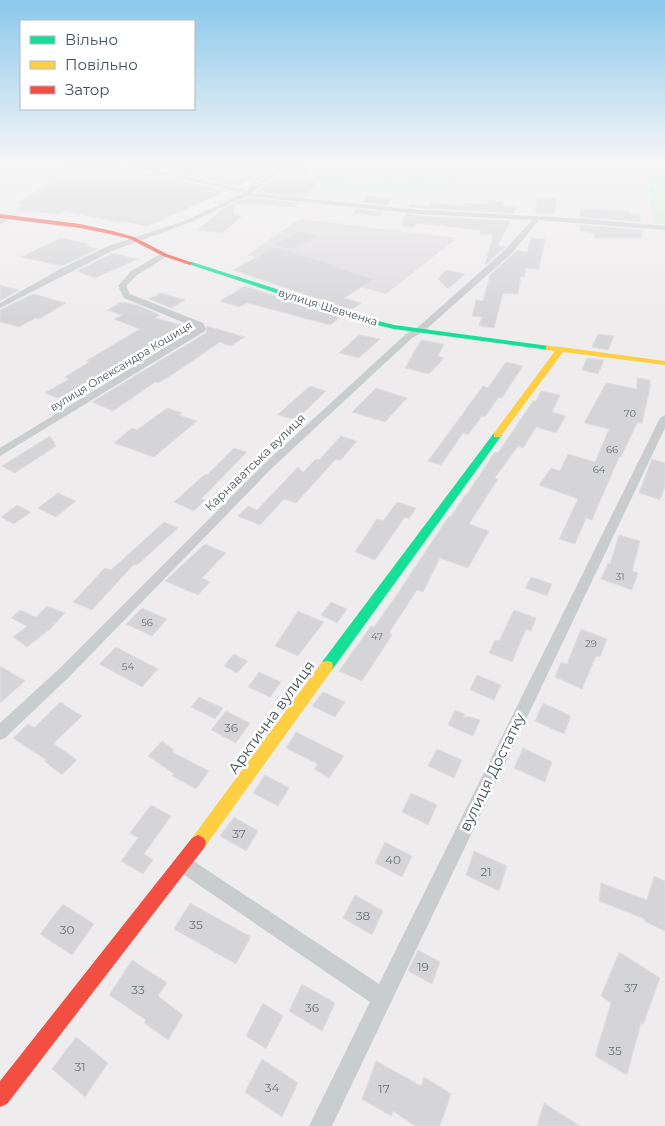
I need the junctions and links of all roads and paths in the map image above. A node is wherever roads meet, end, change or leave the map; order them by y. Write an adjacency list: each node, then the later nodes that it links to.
1 (200, 216): 6 (street)
2 (479, 216): 4 (street)
3 (3, 219): 6 (street, вулиця Шевченка)
4 (537, 219): 5 (street); 9 (street, Карнаватська вулиця)
5 (665, 228)
6 (137, 240): 7 (street, вулиця Шевченка); 8 (street)
7 (165, 255): 9 (street, вулиця Шевченка); 13 (street, вулиця Олександра Кошиця)
8 (0, 306)
9 (420, 330): 10 (street, вулиця Шевченка); 14 (street, Карнаватська вулиця)
10 (561, 349): 11 (street, вулиця Шевченка); 15 (street, Арктична вулиця)
11 (665, 363)
12 (665, 418): 16 (street, вулиця Достатку)
13 (0, 453)
14 (0, 733)
15 (183, 864): 16 (street); 17 (street, Арктична вулиця)
16 (382, 998): 18 (street, вулиця Достатку)
17 (0, 1097)
18 (320, 1126)

